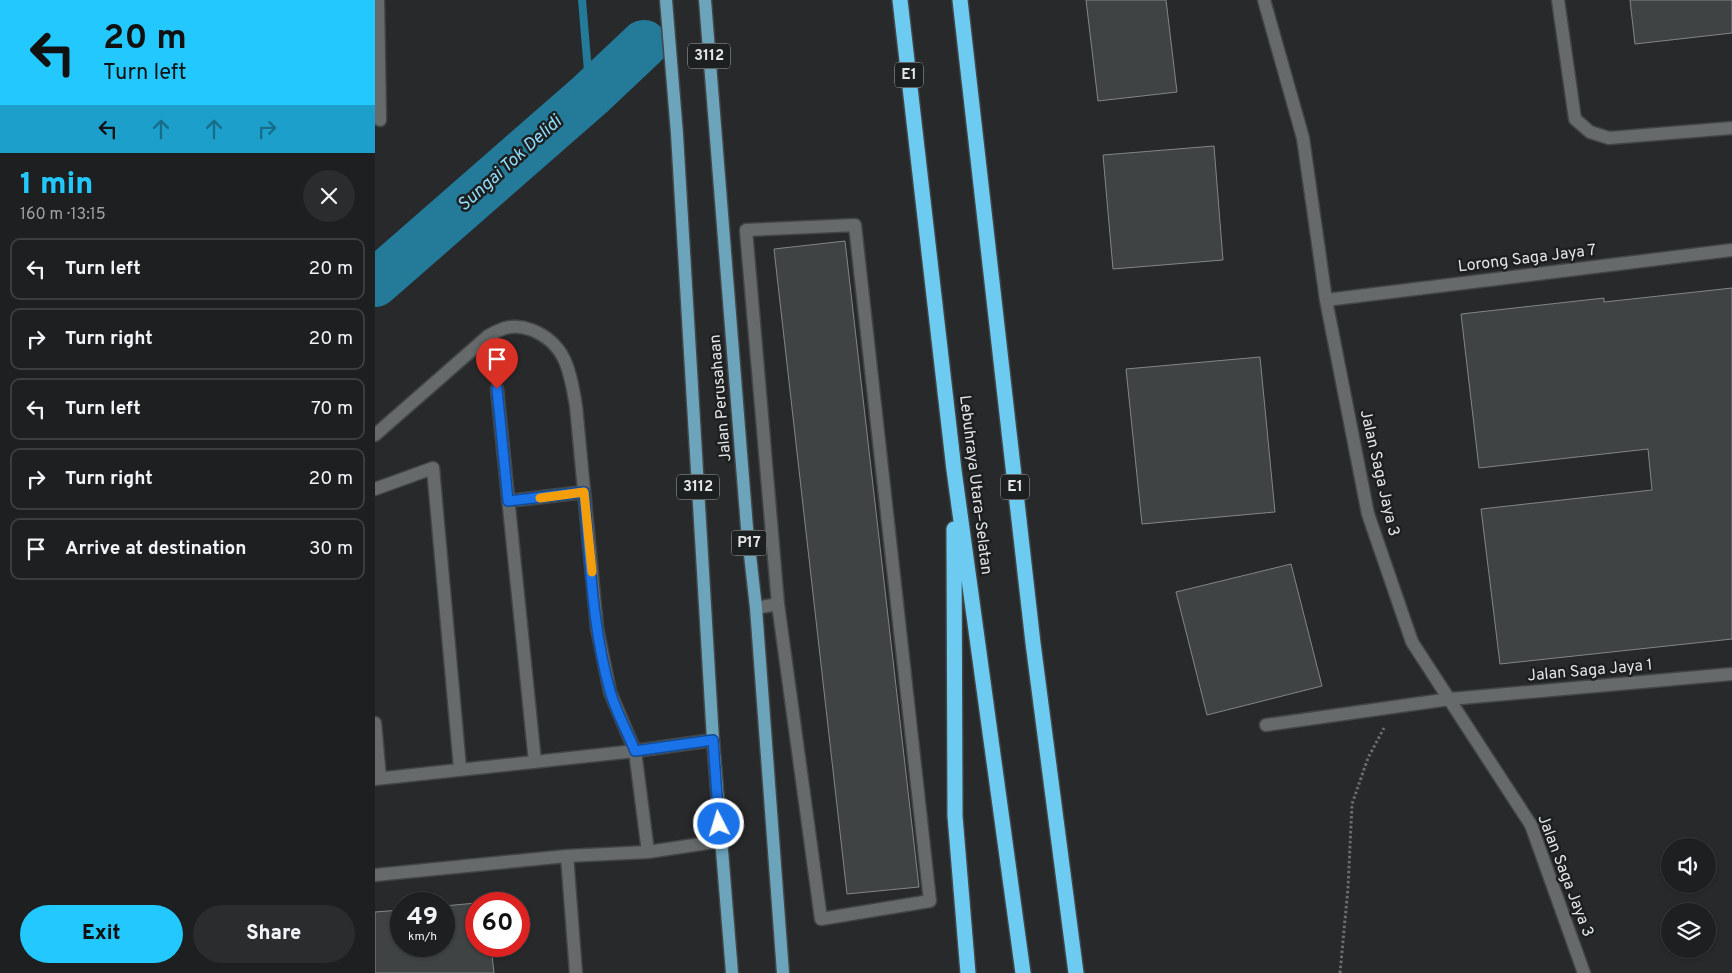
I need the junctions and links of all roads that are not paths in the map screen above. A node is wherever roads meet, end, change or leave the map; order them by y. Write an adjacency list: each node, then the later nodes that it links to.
1 (378, 0): 9 (street)
2 (666, 0): 25 (main road, Jalan Perusahaan / 3112)
3 (705, 0): 8 (main road, Jalan Perusahaan / 3112)
4 (900, 0): 15 (highway, Lebuhraya Utara–Selatan / E1)
5 (960, 0): 39 (highway, E1)
6 (1264, 0): 12 (street, Jalan Saga Jaya 3)
7 (1558, 0): 10 (street)
8 (714, 112): 20 (main road, Jalan Perusahaan / P17)
9 (380, 120)
10 (1732, 128)
11 (1732, 250): 12 (street, Lorong Saga Jaya 7)
12 (1326, 300): 22 (street, Jalan Saga Jaya 3)
13 (497, 389): 18 (street)
14 (375, 434): 17 (street)
15 (954, 470): 37 (highway); 38 (highway, Lebuhraya Utara–Selatan / E1)
16 (375, 489): 28 (street)
17 (584, 492): 18 (street); 26 (street)
18 (508, 501): 27 (street)
19 (778, 604): 19 (street); 20 (street)
20 (756, 608): 36 (main road, Jalan Perusahaan / P17)
21 (1732, 674): 22 (street, Jalan Saga Jaya 1)
22 (1450, 699): 24 (street, Jalan Saga Jaya 1); 40 (street, Jalan Saga Jaya 3)
23 (375, 723): 29 (street)
24 (1266, 725)
25 (713, 740): 26 (street); 30 (main road, Jalan Perusahaan / 3112)
26 (635, 751): 27 (street); 31 (street)
27 (535, 762): 28 (street)
28 (460, 768): 29 (street)
29 (378, 778)
30 (721, 841): 31 (street); 35 (main road, Jalan Perusahaan / 3112)
31 (648, 852): 32 (street)
32 (567, 856): 33 (street); 34 (street)
33 (375, 875)
34 (576, 973)
35 (732, 973)
36 (783, 973)
37 (968, 973)
38 (1023, 973)
39 (1076, 973)
40 (1584, 973)

